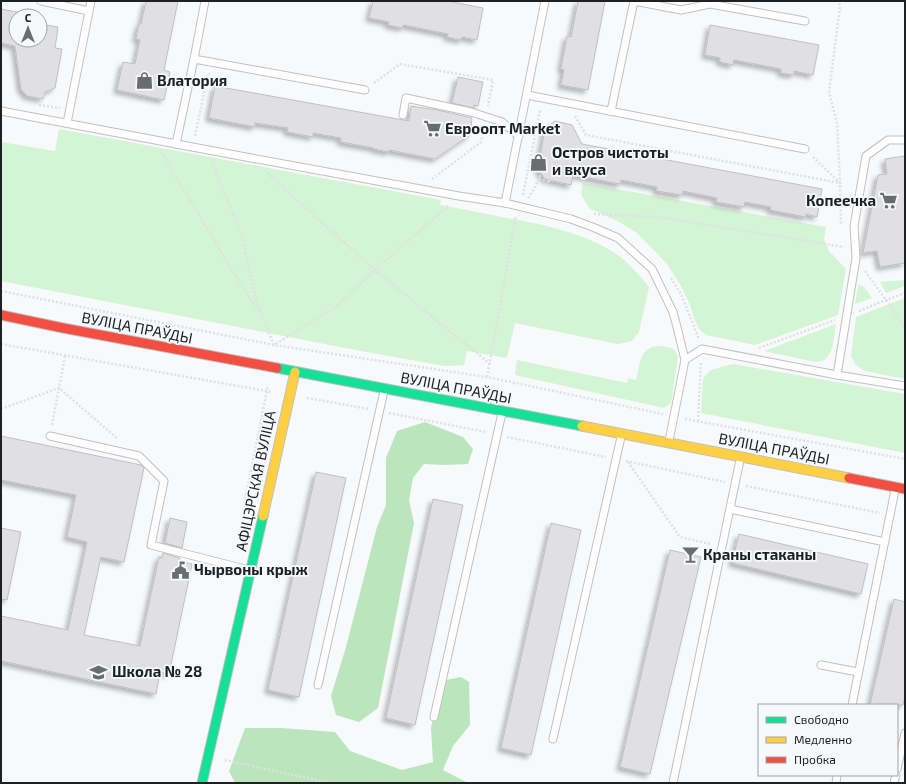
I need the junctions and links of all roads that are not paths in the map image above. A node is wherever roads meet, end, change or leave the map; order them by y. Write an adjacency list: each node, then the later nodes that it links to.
1 (40, 1): 6 (lane)
2 (92, 1): 6 (lane)
3 (205, 1): 8 (lane)
4 (545, 1): 10 (lane)
5 (634, 1): 7 (lane); 12 (lane)
6 (90, 11): 14 (lane)
7 (805, 21)
8 (194, 59): 9 (lane); 17 (lane)
9 (365, 90)
10 (527, 95): 12 (lane); 15 (lane)
11 (1, 111): 14 (lane)
12 (611, 111): 18 (lane)
13 (403, 115): 15 (lane)
14 (67, 123): 17 (lane)
15 (519, 136): 19 (lane)
16 (904, 140): 23 (lane)
17 (176, 144): 19 (lane)
18 (806, 149)
19 (505, 203): 21 (lane)
20 (1, 315): 22 (main road, ВУЛІЦА ПРАЎДЫ)
21 (685, 360): 23 (lane); 29 (lane)
22 (295, 372): 25 (main road, ВУЛІЦА ПРАЎДЫ); 34 (main road, АФІЦЭРСКАЯ ВУЛІЦА)
23 (837, 375): 24 (lane)
24 (905, 386)
25 (384, 389): 26 (main road, ВУЛІЦА ПРАЎДЫ); 37 (lane)
26 (502, 411): 27 (main road, ВУЛІЦА ПРАЎДЫ); 39 (lane)
27 (621, 434): 29 (main road, ВУЛІЦА ПРАЎДЫ); 41 (lane)
28 (50, 436): 34 (lane)
29 (669, 444): 30 (main road, ВУЛІЦА ПРАЎДЫ)
30 (740, 458): 31 (main road, ВУЛІЦА ПРАЎДЫ); 32 (lane)
31 (900, 488): 33 (lane)
32 (730, 509): 33 (lane); 44 (lane)
33 (885, 542): 36 (lane)
34 (251, 570): 43 (main road, АФІЦЭРСКАЯ ВУЛІЦА)
35 (821, 665): 36 (lane)
36 (858, 672): 38 (lane)
37 (318, 685)
38 (852, 704)
39 (434, 717)
40 (905, 733): 42 (lane)
41 (553, 739)
42 (898, 764)
43 (202, 783)
44 (673, 783)

